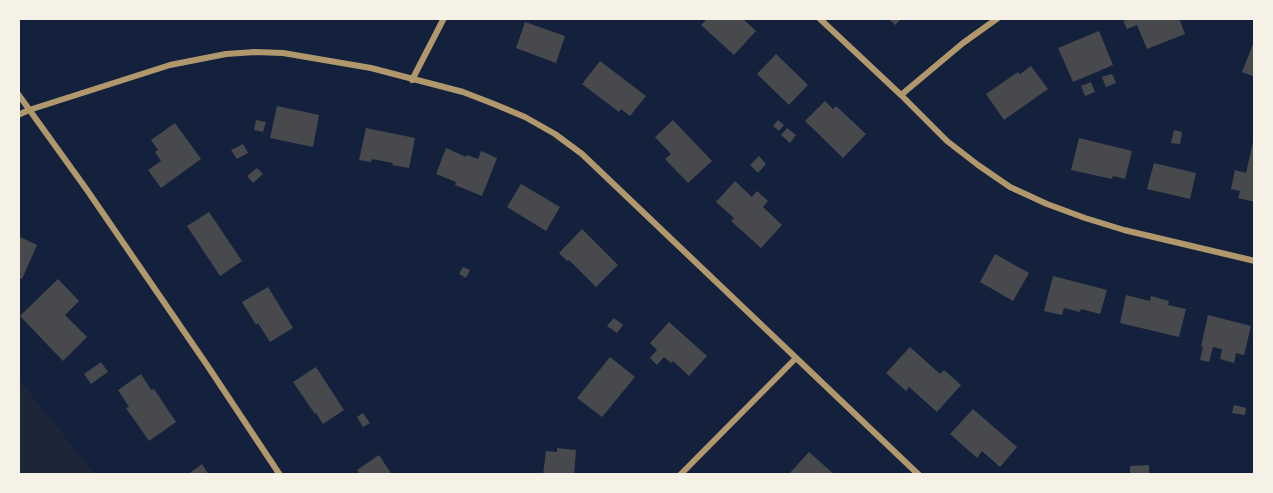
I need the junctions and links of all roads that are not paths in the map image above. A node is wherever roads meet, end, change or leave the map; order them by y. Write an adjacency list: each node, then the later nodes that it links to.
1 (444, 18): 4 (street)
2 (819, 18): 6 (street)
3 (998, 18): 6 (street)
4 (412, 80): 7 (street); 10 (street)
5 (18, 94): 7 (street)
6 (901, 95): 9 (street)
7 (29, 110): 8 (street); 11 (street)
8 (18, 115)
9 (1255, 261)
10 (796, 358): 12 (street); 13 (street)
11 (280, 475)
12 (680, 475)
13 (919, 475)

